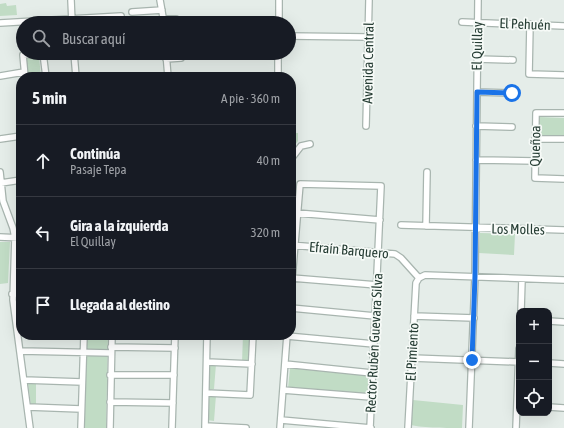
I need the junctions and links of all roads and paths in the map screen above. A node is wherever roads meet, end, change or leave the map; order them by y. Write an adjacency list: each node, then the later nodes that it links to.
1 (71, 0): 8 (street)
2 (160, 0): 6 (street)
3 (279, 0): 10 (street)
4 (369, 0): 18 (street, Avenida Central)
5 (478, 0): 14 (street, El Quillay)
6 (162, 10): 7 (street); 9 (street)
7 (132, 12)
8 (72, 16)
9 (163, 16)
10 (279, 16)
11 (462, 22): 14 (street, El Pehuén)
12 (0, 23): 13 (street)
13 (16, 23)
14 (478, 23): 15 (street, El Pehuén); 19 (street, El Quillay)
15 (530, 24): 16 (street, El Pehuén); 32 (street)
16 (564, 26)
17 (296, 36): 18 (street)
18 (368, 37): 37 (street, Avenida Central)
19 (477, 59): 25 (street); 34 (street, El Quillay)
20 (23, 60): 26 (street)
21 (44, 60): 27 (street)
22 (75, 60): 28 (street)
23 (166, 60): 29 (street)
24 (278, 60): 30 (street)
25 (512, 60)
26 (24, 72)
27 (45, 72)
28 (76, 72)
29 (168, 72)
30 (278, 72)
31 (16, 75): 33 (street)
32 (564, 75)
33 (0, 76)
34 (477, 92): 35 (street); 38 (street, El Quillay)
35 (512, 93)
36 (564, 113): 42 (street, Queñoa)
37 (366, 126)
38 (476, 126): 39 (street); 46 (street, El Quillay)
39 (512, 127)
40 (16, 137): 41 (street)
41 (0, 139)
42 (535, 139): 43 (street); 47 (street, Queñoa)
43 (564, 139)
44 (310, 144): 45 (street)
45 (296, 152)
46 (476, 160): 47 (street); 58 (street, El Quillay)
47 (535, 161): 50 (street, Queñoa)
48 (0, 172): 52 (street)
49 (427, 172): 57 (street)
50 (564, 178)
51 (16, 181): 52 (street)
52 (1, 183): 60 (street)
53 (297, 213): 54 (street); 54 (street, Rector Rubén Guevara Silva); 55 (street)
54 (380, 220): 65 (street, Rector Rubén Guevara Silva)
55 (296, 221)
56 (401, 225): 57 (street, Los Molles)
57 (426, 226): 58 (street, Los Molles)
58 (475, 228): 59 (street, Los Molles); 67 (street, El Quillay)
59 (564, 230)
60 (16, 234)
61 (0, 237): 62 (street)
62 (16, 238)
63 (296, 245): 65 (street, Efraín Barquero)
64 (16, 252): 66 (street)
65 (378, 252): 69 (street, Efraín Barquero); 72 (street, Rector Rubén Guevara Silva)
66 (14, 266): 73 (street)
67 (475, 276): 69 (street); 70 (street); 80 (street, El Quillay)
68 (296, 278): 72 (street)
69 (419, 278): 79 (street, El Pimiento)
70 (522, 279): 71 (street); 76 (street)
71 (564, 280)
72 (376, 285): 78 (street, Rector Rubén Guevara Silva)
73 (12, 294): 74 (street); 77 (street)
74 (16, 294)
75 (296, 308): 78 (street)
76 (521, 308)
77 (16, 311)
78 (375, 316): 91 (street, Rector Rubén Guevara Silva)
79 (414, 316): 80 (street); 96 (street, El Pimiento)
80 (474, 318): 97 (street, El Quillay)
81 (552, 321): 82 (street)
82 (564, 322)
83 (296, 337): 91 (street)
84 (20, 340): 94 (street)
85 (84, 340): 95 (street)
86 (112, 340): 93 (street)
87 (175, 340): 92 (street)
88 (208, 340): 98 (street)
89 (253, 340): 101 (street)
90 (287, 340): 102 (street)
91 (374, 344): 104 (street, Rector Rubén Guevara Silva)
92 (175, 348): 93 (street); 106 (street)
93 (111, 350): 95 (street); 105 (street)
94 (21, 351): 95 (street); 107 (street)
95 (83, 352): 108 (street)
96 (412, 358): 97 (street); 128 (street, El Pimiento)
97 (472, 360): 99 (street); 129 (street, El Quillay)
98 (207, 362): 101 (street); 110 (street)
99 (516, 362)
100 (552, 363): 103 (street)
101 (252, 364): 110 (street)
102 (285, 364): 104 (street); 109 (street)
103 (564, 364)
104 (372, 373): 111 (street, Rector Rubén Guevara Silva)
105 (110, 375): 106 (street); 112 (street)
106 (174, 376): 113 (street)
107 (24, 380): 108 (street); 114 (street)
108 (82, 382): 117 (street)
109 (283, 390): 111 (street); 119 (street)
110 (206, 393): 120 (street)
111 (371, 397): 127 (street, Rector Rubén Guevara Silva)
112 (110, 402): 113 (street); 123 (street)
113 (173, 403): 124 (street)
114 (28, 407): 117 (street); 121 (street)
115 (552, 407): 116 (street)
116 (564, 408)
117 (81, 409): 122 (street)
118 (517, 416): 130 (street)
119 (281, 420): 126 (street); 127 (street)
120 (205, 427): 125 (street)
121 (30, 428)
122 (81, 428)
123 (110, 428)
124 (172, 428)
125 (246, 428)
126 (280, 428)
127 (370, 428)
128 (408, 428)
129 (469, 428)
130 (516, 428)

